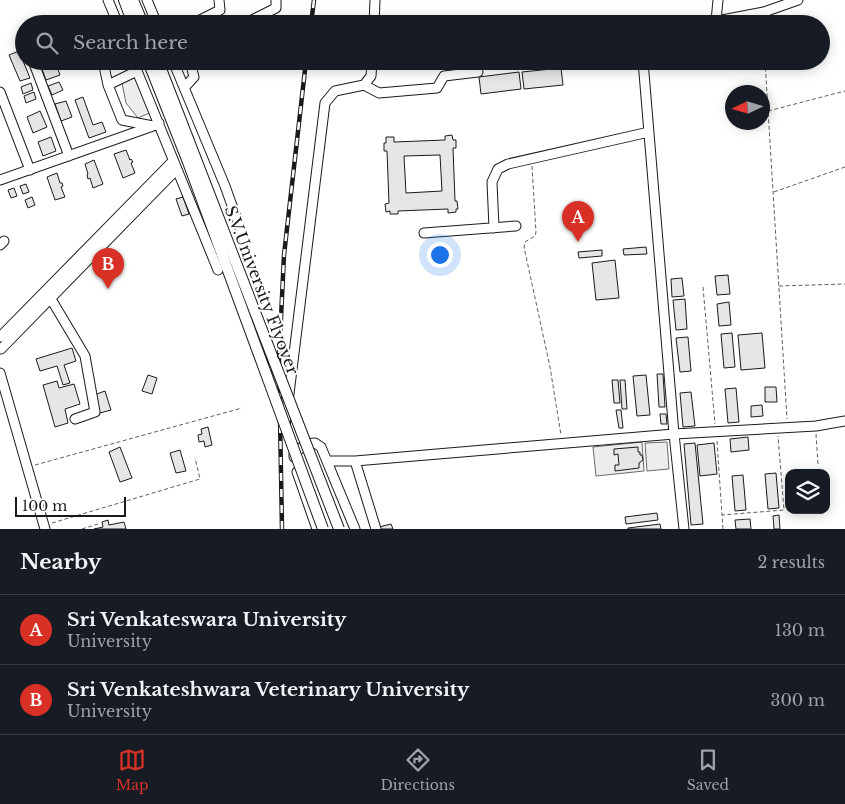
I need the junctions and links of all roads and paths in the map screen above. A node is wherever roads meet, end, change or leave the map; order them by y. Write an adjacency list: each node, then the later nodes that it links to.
1 (108, 0): 10 (street)
2 (124, 0): 11 (main road)
3 (133, 0): 12 (main road)
4 (147, 0): 13 (street)
5 (219, 0): 14 (street)
6 (276, 0): 15 (street)
7 (375, 0): 16 (street)
8 (718, 0): 17 (street)
9 (798, 0): 18 (street)
10 (114, 15)
11 (130, 15)
12 (139, 15)
13 (153, 15)
14 (210, 15)
15 (262, 15)
16 (374, 15)
17 (717, 15)
18 (748, 15)
19 (36, 70): 40 (street)
20 (105, 70): 30 (street)
21 (152, 70): 79 (main road, S.V.University Flyover, bridge)
22 (161, 70): 80 (main road, S.V.University Flyover, bridge)
23 (176, 70): 33 (street)
24 (192, 70): 33 (street)
25 (371, 70): 31 (street)
26 (644, 70): 39 (street)
27 (766, 70): 32 (path)
28 (137, 71): 30 (street); 37 (street)
29 (478, 72): 31 (street)
30 (108, 85): 37 (street)
31 (364, 85): 68 (street)
32 (766, 85)
33 (184, 88): 50 (street)
34 (845, 91): 36 (path)
35 (0, 92): 44 (street)
36 (770, 110)
37 (156, 125): 40 (street); 42 (street)
38 (768, 130): 46 (path)
39 (649, 132): 41 (street); 66 (street)
40 (69, 156): 44 (street)
41 (532, 159): 48 (street); 67 (path)
42 (175, 165): 51 (street); 55 (street); 56 (street)
43 (845, 167): 46 (path)
44 (30, 170): 45 (street)
45 (0, 180)
46 (773, 192): 53 (path)
47 (516, 226): 48 (street)
48 (494, 228): 49 (street)
49 (424, 233)
50 (244, 239)
51 (218, 270)
52 (845, 284): 53 (path)
53 (778, 286): 63 (path)
54 (703, 287): 65 (path)
55 (51, 299): 57 (street); 60 (street)
56 (1, 333)
57 (0, 350)
58 (0, 373): 73 (street)
59 (242, 408): 73 (path)
60 (75, 418)
61 (845, 421): 62 (street)
62 (816, 426): 63 (street); 72 (path)
63 (788, 427): 64 (street)
64 (778, 428): 65 (street); 74 (path)
65 (716, 431): 66 (street); 74 (path)
66 (674, 434): 67 (street); 83 (street)
67 (562, 443): 71 (street)
68 (294, 454): 70 (street); 78 (street)
69 (195, 458): 76 (path)
70 (327, 460): 71 (street); 81 (street)
71 (355, 461): 82 (street)
72 (818, 464)
73 (27, 467): 76 (street)
74 (722, 515): 84 (path)
75 (98, 524): 77 (path)
76 (45, 527)
77 (82, 529)
78 (317, 529)
79 (323, 529)
80 (339, 529)
81 (354, 529)
82 (376, 529)
83 (684, 529)
84 (723, 529)

